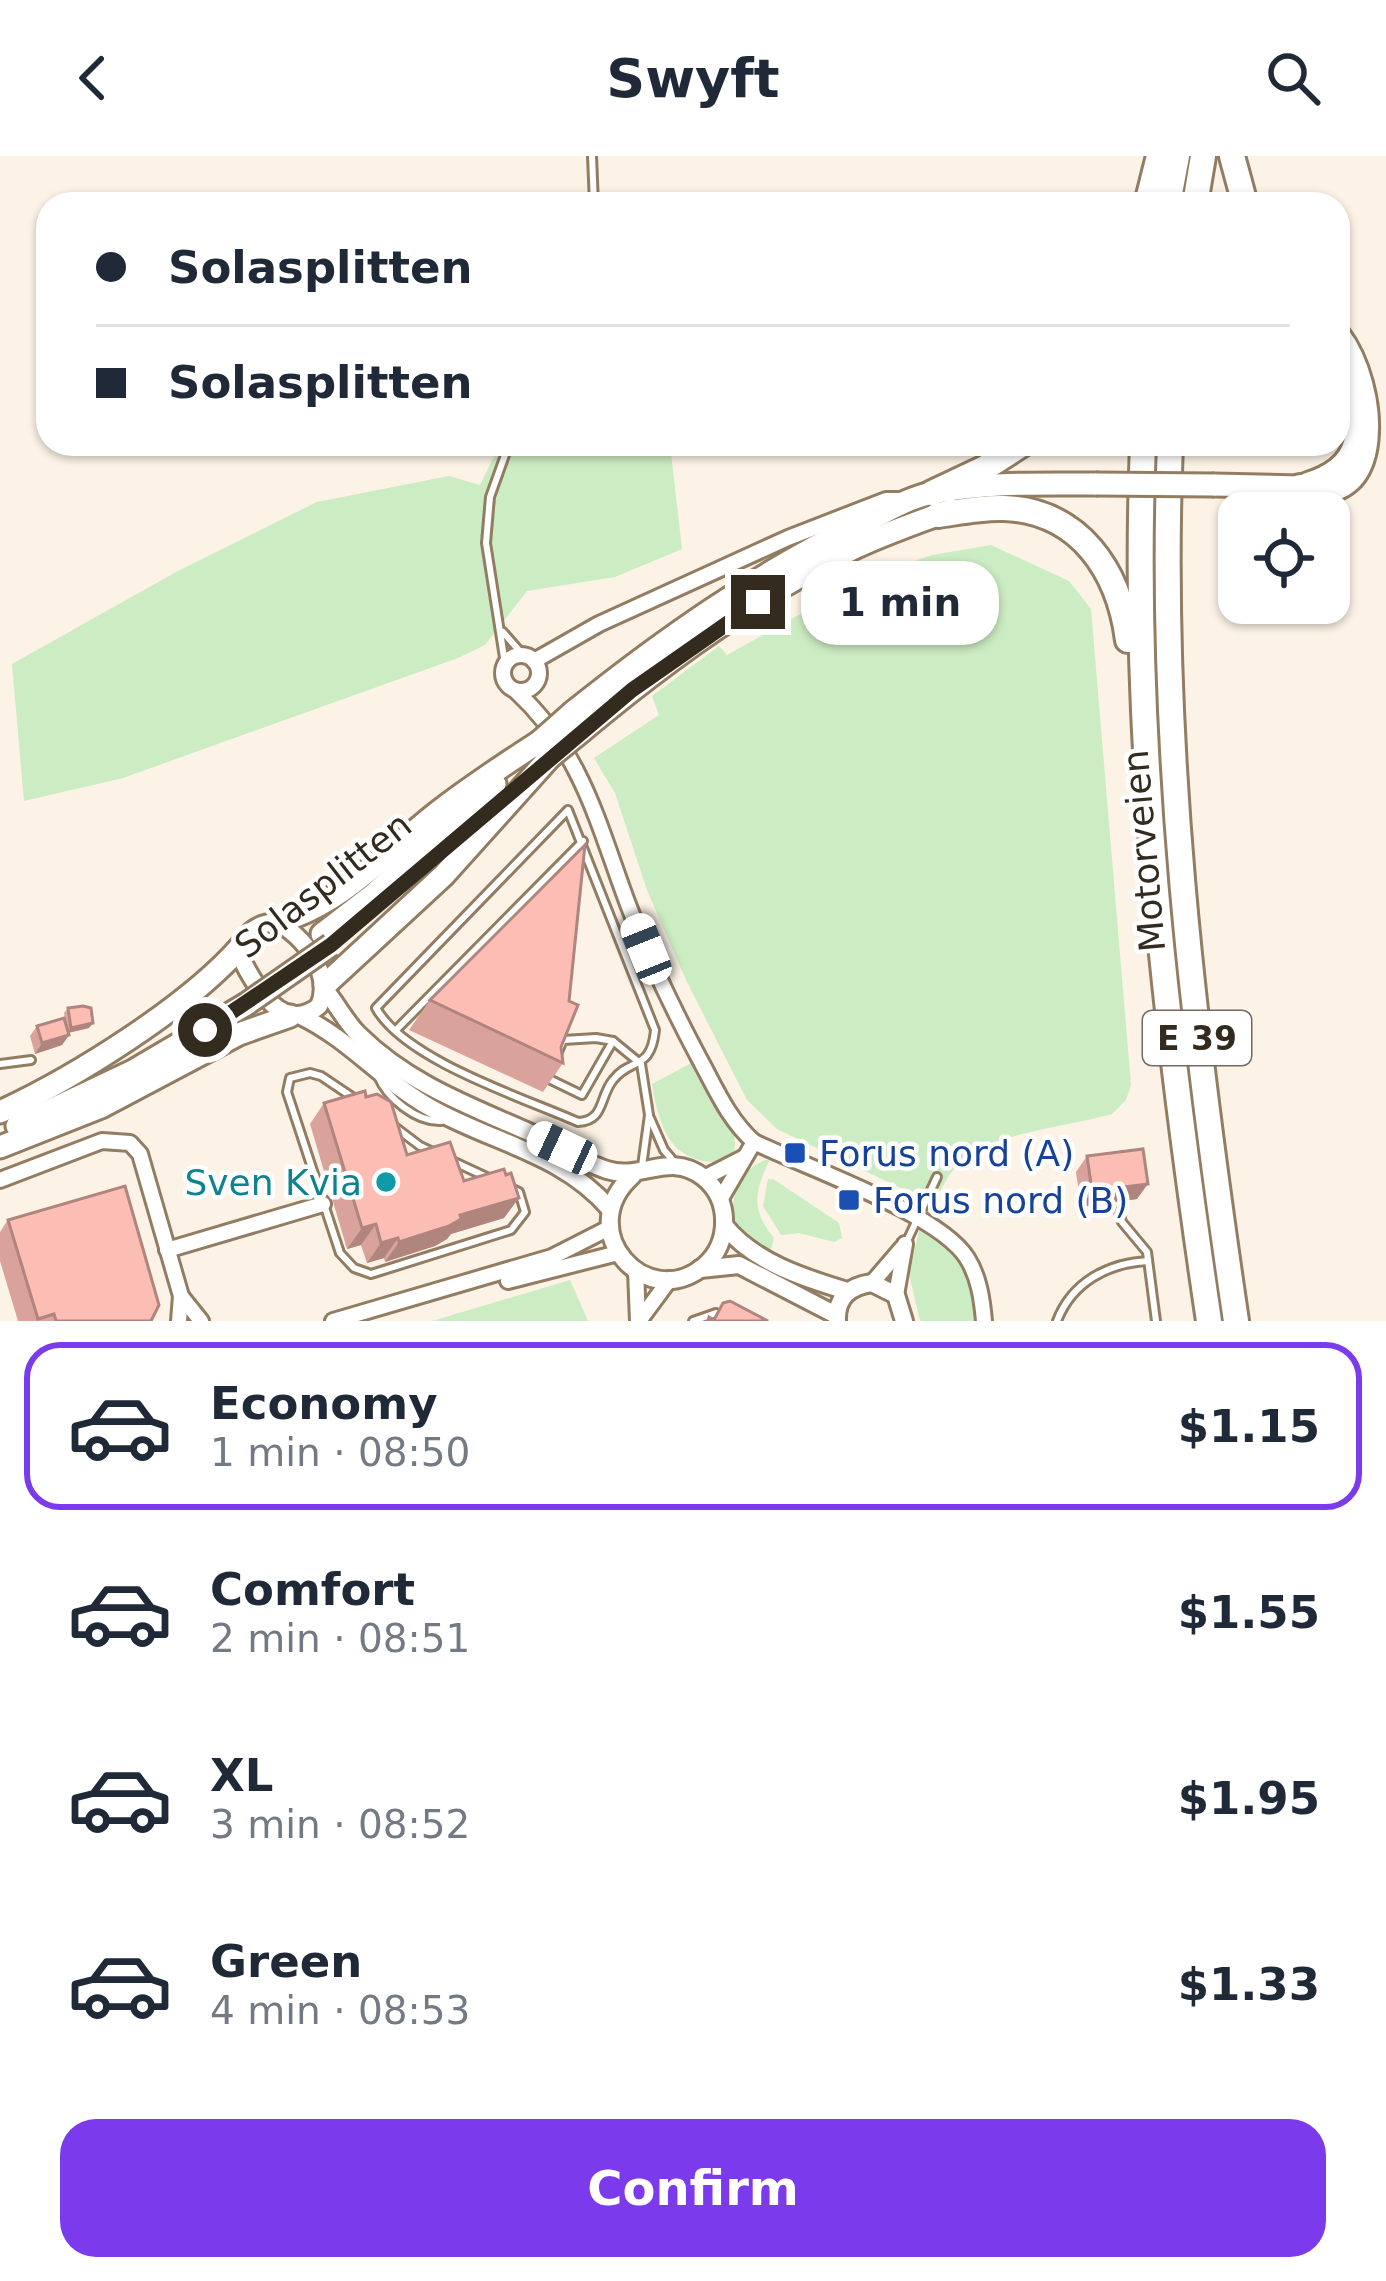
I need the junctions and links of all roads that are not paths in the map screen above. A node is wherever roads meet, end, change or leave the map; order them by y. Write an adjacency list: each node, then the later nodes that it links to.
1 (592, 156): 6 (lane)
2 (1160, 156): 7 (highway)
3 (1177, 156): 8 (highway)
4 (1203, 156): 9 (highway)
5 (1232, 156): 10 (highway)
6 (594, 192)
7 (1151, 192)
8 (1170, 192)
9 (1197, 192)
10 (1242, 192)
11 (1350, 358): 21 (highway)
12 (1350, 406): 13 (highway)
13 (1350, 454)
14 (505, 456): 23 (lane)
15 (1004, 456): 22 (highway)
16 (1143, 456): 28 (highway, Motorveien / E 39)
17 (1169, 456): 20 (highway, Motorveien / E 39)
18 (1175, 456): 20 (highway, E 39)
19 (1349, 456): 21 (highway)
20 (1168, 475): 86 (highway, Motorveien / E 39)
21 (1300, 487): 22 (highway, bridge)
22 (927, 503): 24 (street); 28 (highway, E 39); 30 (highway); 30 (highway)
23 (503, 632): 24 (lane); 25 (lane)
24 (528, 658): 25 (street); 26 (street)
25 (505, 664): 27 (street)
26 (537, 681): 27 (street); 29 (street)
27 (516, 691): 29 (street)
28 (1143, 694): 85 (highway, Motorveien / E 39)
29 (541, 712): 48 (street)
30 (578, 721): 31 (highway, bridge)
31 (545, 750): 33 (highway); 35 (highway); 36 (highway, Solasplitten, bridge)
32 (583, 841): 38 (lane); 38 (lane); 44 (lane)
33 (276, 922): 34 (street); 35 (street)
34 (243, 944): 37 (street); 46 (highway)
35 (325, 988): 37 (street); 52 (street)
36 (241, 999): 46 (highway, Solasplitten); 47 (highway, Solasplitten)
37 (296, 1016): 40 (street); 41 (highway)
38 (396, 1030): 44 (lane)
39 (613, 1041): 39 (lane); 44 (lane)
40 (347, 1048): 41 (street); 59 (street)
41 (216, 1050): 49 (highway)
42 (31, 1060): 43 (lane)
43 (0, 1064)
44 (640, 1064): 45 (lane)
45 (649, 1115): 51 (lane); 52 (lane)
46 (0, 1116)
47 (0, 1133)
48 (754, 1142): 50 (street); 60 (street)
49 (0, 1147)
50 (742, 1158): 54 (street); 56 (street)
51 (677, 1165): 52 (street); 54 (street)
52 (636, 1173): 59 (street)
53 (937, 1177): 60 (lane)
54 (704, 1178): 56 (street)
55 (0, 1180): 63 (street)
56 (720, 1200): 61 (street)
57 (323, 1204): 57 (lane); 63 (street)
58 (1119, 1212): 65 (lane)
59 (610, 1218): 64 (street); 77 (street)
60 (917, 1218): 62 (lane); 82 (street)
61 (724, 1225): 66 (street); 70 (street)
62 (905, 1244): 69 (street); 71 (street)
63 (163, 1252): 72 (street)
64 (618, 1252): 67 (street); 78 (street)
65 (1148, 1261): 83 (lane); 84 (lane)
66 (699, 1269): 68 (street); 73 (street)
67 (636, 1271): 68 (street); 79 (street)
68 (670, 1279): 79 (street)
69 (872, 1283): 70 (street); 71 (street)
70 (847, 1292): 73 (street)
71 (896, 1294): 74 (street)
72 (181, 1296): 75 (street); 76 (street)
73 (836, 1318)
74 (905, 1320)
75 (179, 1321)
76 (202, 1321)
77 (332, 1321)
78 (364, 1321)
79 (639, 1321)
80 (693, 1321): 81 (lane)
81 (732, 1321)
82 (984, 1321)
83 (1057, 1321)
84 (1156, 1321)
85 (1209, 1321)
86 (1236, 1321)

